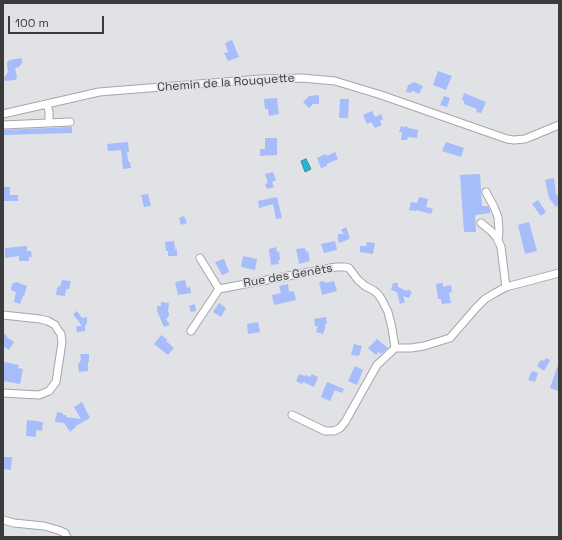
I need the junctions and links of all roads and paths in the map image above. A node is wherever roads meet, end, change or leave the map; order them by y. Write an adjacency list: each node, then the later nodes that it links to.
1 (47, 104): 2 (street, Chemin de la Rouquette); 4 (street); 6 (street, Chemin de la Rouquette)
2 (3, 114)
3 (70, 122): 4 (street)
4 (49, 123): 5 (street)
5 (3, 125)
6 (559, 125)
7 (486, 192): 9 (street)
8 (481, 223): 9 (street)
9 (498, 241): 12 (street)
10 (200, 258): 13 (street)
11 (559, 274): 12 (street)
12 (506, 287): 16 (street)
13 (219, 288): 15 (street); 16 (street, Rue des Genêts)
14 (3, 315): 17 (street)
15 (191, 331)
16 (398, 348): 18 (street)
17 (3, 393)
18 (292, 416)
19 (3, 520): 20 (street)
20 (67, 537)

